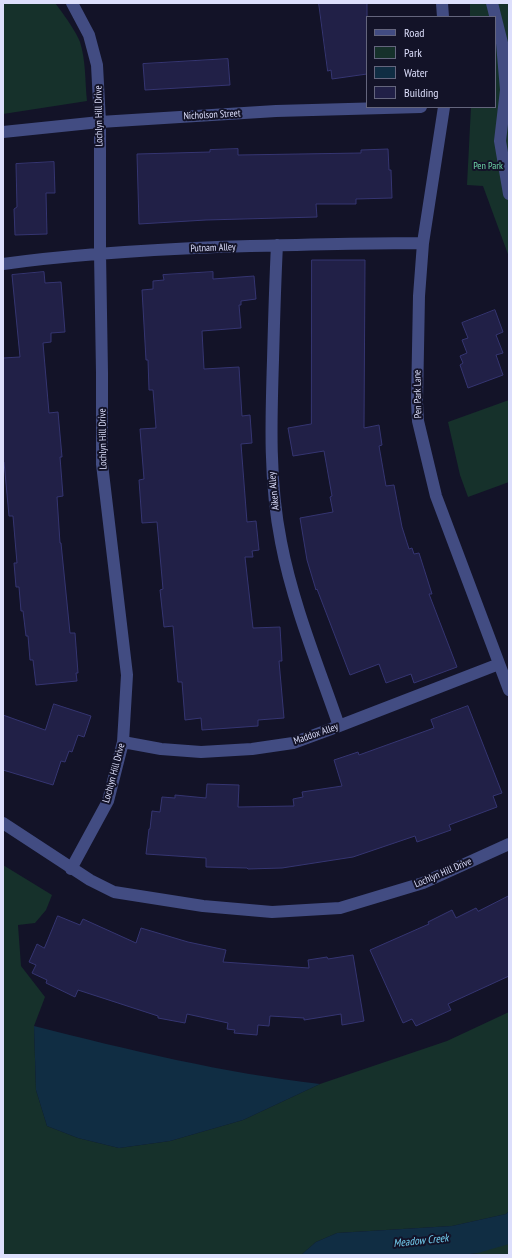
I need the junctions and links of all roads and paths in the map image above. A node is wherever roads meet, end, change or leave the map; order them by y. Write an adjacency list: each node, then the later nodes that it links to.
1 (72, 3): 9 (street, Lochlyn Hill Drive)
2 (442, 3): 4 (street)
3 (492, 3): 5 (street)
4 (443, 16)
5 (495, 16)
6 (496, 19): 11 (street)
7 (385, 108): 9 (street, Nicholson Street)
8 (444, 108): 12 (street, Pen Park Lane)
9 (100, 122): 10 (street, Nicholson Street); 14 (street, Lochlyn Hill Drive)
10 (3, 132)
11 (509, 194)
12 (423, 243): 13 (street, Putnam Alley); 16 (street, Pen Park Lane)
13 (277, 245): 14 (street, Putnam Alley); 18 (street, Aiken Alley)
14 (100, 253): 15 (street, Putnam Alley); 19 (street, Lochlyn Hill Drive)
15 (3, 264)
16 (499, 664): 17 (street, Pen Park Lane); 18 (street, Maddox Alley)
17 (509, 690)
18 (339, 726): 19 (street, Maddox Alley)
19 (123, 742): 22 (street, Lochlyn Hill Drive)
20 (3, 823): 22 (street, Lochlyn Hill Drive)
21 (509, 844): 22 (street, Lochlyn Hill Drive)
22 (72, 869)

